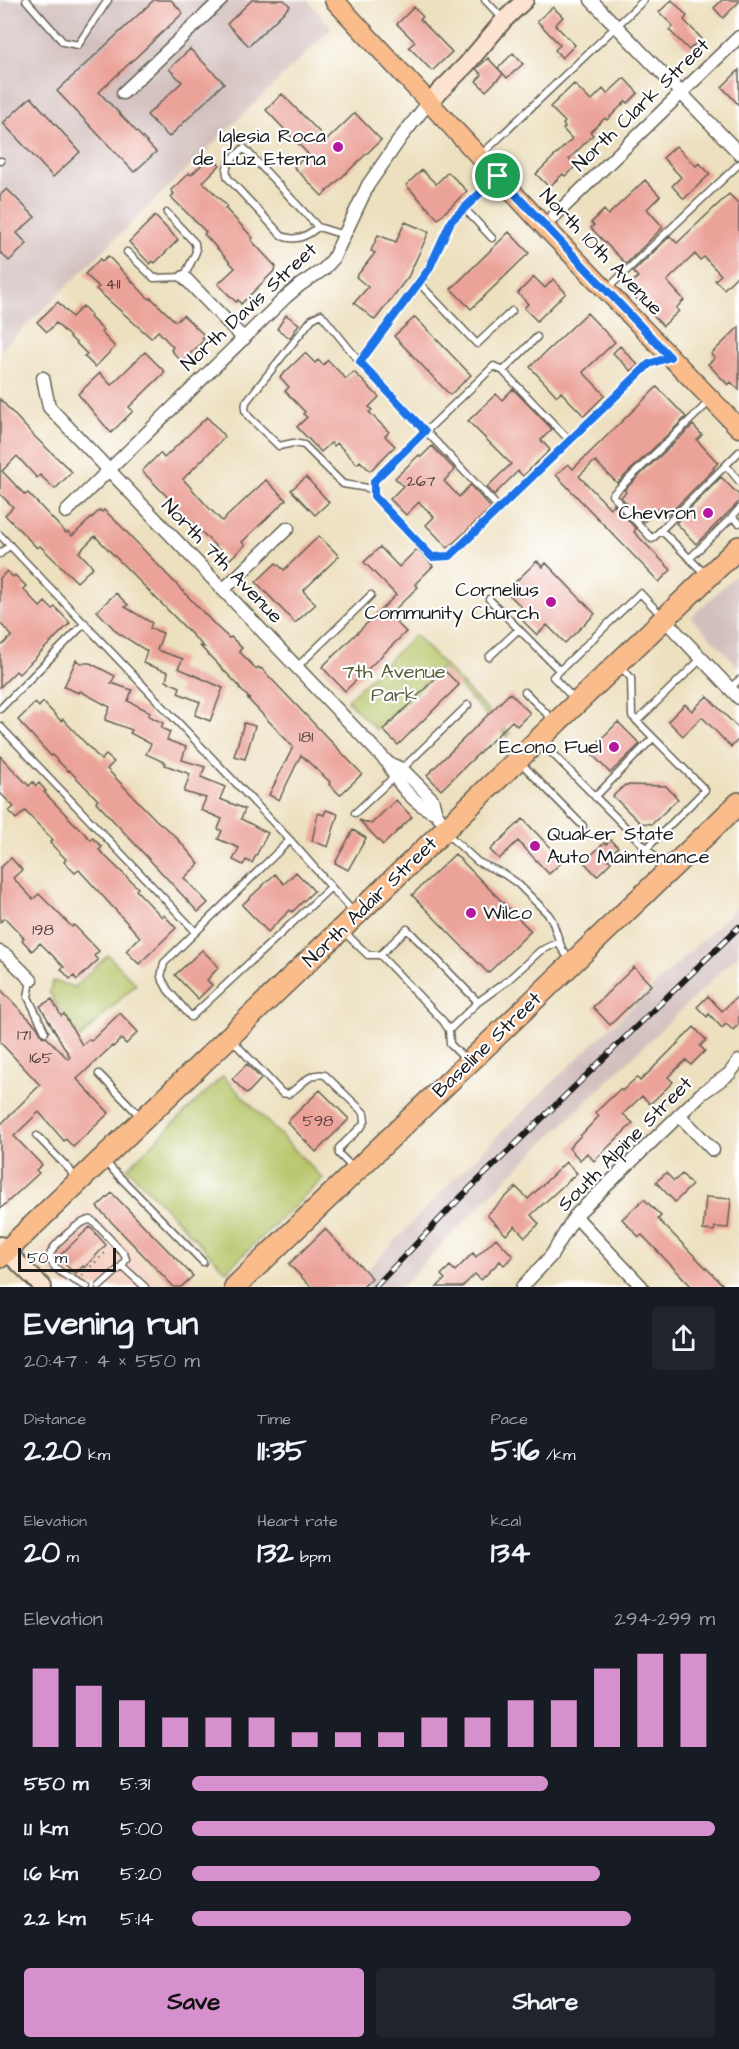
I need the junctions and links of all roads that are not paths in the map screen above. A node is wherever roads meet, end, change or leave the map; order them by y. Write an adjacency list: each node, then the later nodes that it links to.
1 (26, 0): 2 (lane)
2 (108, 0)
3 (221, 0): 12 (street)
4 (334, 0): 14 (main road, North 10th Avenue)
5 (485, 0): 9 (lane)
6 (525, 0): 9 (street, North Davis Street)
7 (591, 0): 10 (street)
8 (644, 0): 10 (lane)
9 (504, 20): 14 (street, North Davis Street)
10 (616, 26): 13 (street); 16 (lane)
11 (739, 37): 13 (street, North Clark Street)
12 (123, 93)
13 (681, 93): 15 (street); 21 (street, North Clark Street)
14 (429, 102): 16 (main road, North 10th Avenue); 23 (street, North Davis Street)
15 (739, 153)
16 (479, 156): 18 (main road, North 10th Avenue)
17 (739, 164): 28 (lane)
18 (498, 176): 19 (lane); 21 (main road, North 10th Avenue)
19 (464, 208): 24 (lane); 27 (lane)
20 (167, 213): 26 (lane)
21 (544, 226): 28 (main road, North 10th Avenue)
22 (318, 227): 22 (lane); 23 (lane)
23 (344, 235): 31 (street, North Davis Street)
24 (492, 238)
25 (127, 252): 26 (lane)
26 (184, 277): 31 (street)
27 (419, 283): 29 (lane); 33 (lane)
28 (606, 290): 32 (main road, North 10th Avenue)
29 (512, 311)
30 (537, 337): 34 (lane)
31 (244, 339): 42 (street, North Davis Street)
32 (670, 357): 36 (main road, North 10th Avenue); 39 (lane)
33 (360, 362): 38 (lane); 44 (lane)
34 (503, 370): 38 (lane); 39 (lane)
35 (43, 378): 42 (street, North 7th Avenue)
36 (711, 400): 37 (main road, North 10th Avenue); 51 (lane)
37 (739, 428)
38 (425, 431): 44 (lane); 45 (lane)
39 (570, 441): 45 (lane)
40 (739, 452): 41 (lane)
41 (726, 465): 43 (lane); 51 (lane)
42 (108, 471): 47 (street, North Davis Street); 58 (street, North 7th Avenue)
43 (739, 481)
44 (374, 489): 45 (lane)
45 (500, 509)
46 (739, 509): 48 (lane)
47 (66, 512)
48 (732, 517): 49 (lane); 56 (lane)
49 (739, 523)
50 (288, 528): 58 (street)
51 (662, 530): 56 (lane)
52 (0, 535): 53 (lane)
53 (10, 545): 55 (lane); 62 (lane)
54 (739, 547): 57 (highway, North Adair Street)
55 (0, 554)
56 (690, 558): 57 (lane)
57 (708, 577): 61 (highway, North Adair Street)
58 (223, 590): 67 (street, North 7th Avenue)
59 (371, 595): 67 (lane)
60 (489, 599): 63 (lane)
61 (664, 619): 65 (street); 66 (highway, North Adair Street); 68 (lane)
62 (85, 623): 74 (lane); 87 (lane)
63 (519, 629): 64 (lane); 68 (lane)
64 (489, 657)
65 (702, 658): 69 (street); 75 (lane)
66 (618, 664): 72 (highway, North Adair Street); 75 (lane)
67 (297, 667): 81 (street, North 7th Avenue)
68 (559, 670): 72 (lane)
69 (734, 684): 71 (street)
70 (525, 692): 76 (lane)
71 (739, 698)
72 (577, 702): 76 (highway, North Adair Street)
73 (468, 705): 81 (lane)
74 (0, 709)
75 (637, 721): 78 (lane)
76 (556, 723): 79 (highway, North Adair Street)
77 (0, 726): 92 (lane)
78 (653, 738): 82 (lane); 88 (lane)
79 (538, 740): 80 (highway, North Adair Street); 82 (lane)
80 (518, 759): 85 (highway, North Adair Street); 86 (lane)
81 (398, 773): 84 (lane); 85 (street, North 7th Avenue)
82 (595, 797): 88 (lane)
83 (739, 803): 89 (highway, Baseline Street)
84 (355, 813)
85 (442, 824): 91 (highway, North Adair Street); 93 (lane)
86 (583, 826)
87 (290, 840): 90 (lane); 92 (lane)
88 (646, 848): 89 (lane)
89 (669, 870): 96 (highway, Baseline Street)
90 (330, 887): 91 (lane); 92 (lane)
91 (349, 923): 95 (lane); 101 (highway, North Adair Street)
92 (195, 931)
93 (559, 942): 96 (lane); 98 (lane)
94 (0, 952): 97 (street)
95 (380, 955): 98 (lane); 99 (lane)
96 (572, 962): 103 (highway, Baseline Street)
97 (31, 980): 100 (lane)
98 (478, 1002): 99 (lane)
99 (449, 1030): 103 (lane)
100 (45, 1032)
101 (230, 1038): 106 (highway, North Adair Street); 110 (lane)
102 (739, 1061): 105 (street, South Alpine Street)
103 (468, 1062): 110 (highway, Baseline Street)
104 (99, 1074): 106 (lane)
105 (679, 1115): 108 (street); 112 (street, South Alpine Street)
106 (144, 1120): 109 (highway, North Adair Street)
107 (36, 1136): 111 (lane)
108 (713, 1150)
109 (102, 1159): 111 (highway, North Adair Street); 114 (lane)
110 (356, 1171): 120 (highway, Baseline Street)
111 (77, 1184): 113 (highway, North Adair Street)
112 (575, 1216): 121 (street, South Alpine Street); 122 (street)
113 (2, 1251): 116 (street)
114 (203, 1263)
115 (122, 1266): 117 (lane); 118 (lane); 119 (lane)
116 (43, 1287)
117 (87, 1287)
118 (99, 1287)
119 (144, 1287)
120 (235, 1287)
121 (522, 1287)
122 (642, 1287)

